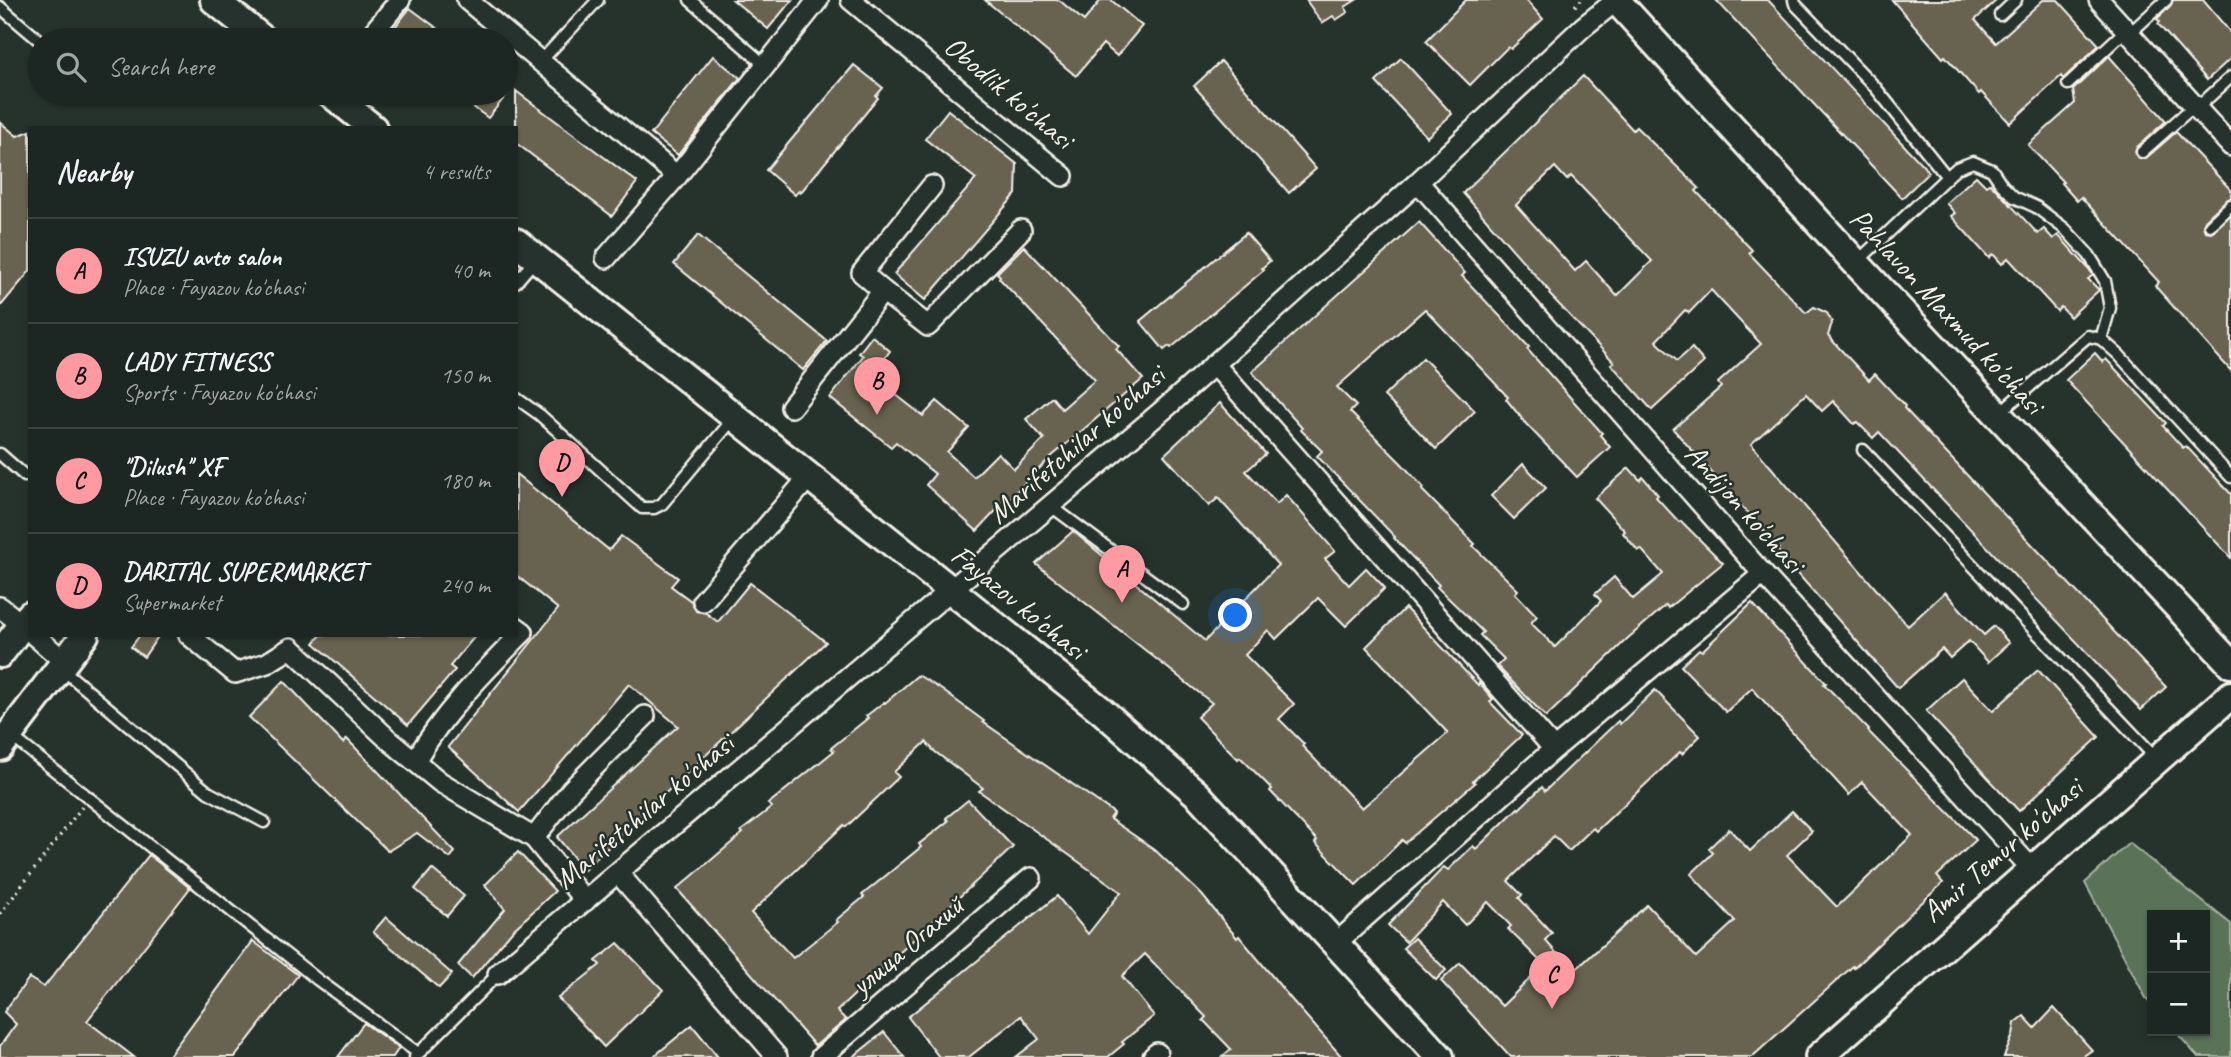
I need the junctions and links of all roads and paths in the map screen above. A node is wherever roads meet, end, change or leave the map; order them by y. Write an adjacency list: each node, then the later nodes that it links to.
1 (214, 0): 17 (main road)
2 (400, 0): 18 (street)
3 (467, 0): 19 (street)
4 (598, 0): 23 (lane)
5 (690, 0): 24 (lane)
6 (818, 0): 24 (street)
7 (851, 0): 33 (street, Obodlik ko'chasi)
8 (1581, 0): 14 (path)
9 (1616, 0): 35 (street, Marifetchilar ko'chasi); 42 (main road, Pahlavon Maxmud ko'chasi)
10 (1794, 0): 34 (lane)
11 (2016, 0): 16 (lane)
12 (2099, 0): 21 (street)
13 (2166, 0): 21 (lane)
14 (1575, 6)
15 (0, 7): 20 (lane)
16 (2000, 15)
17 (249, 28)
18 (377, 28)
19 (500, 28)
20 (28, 31)
21 (2128, 32): 26 (lane); 28 (street)
22 (518, 43): 23 (street)
23 (540, 62): 32 (street)
24 (766, 66): 32 (street)
25 (2231, 77): 28 (lane)
26 (2068, 84)
27 (345, 105): 29 (main road)
28 (2196, 107): 30 (street); 31 (lane)
29 (371, 126)
30 (2231, 146)
31 (2142, 152)
32 (677, 176): 41 (street)
33 (1063, 176)
34 (1947, 177): 42 (lane); 45 (lane)
35 (1418, 182): 46 (street, Marifetchilar ko'chasi); 57 (street, Andijon ko'chasi)
36 (932, 186): 44 (street)
37 (2231, 205): 38 (lane)
38 (2210, 225)
39 (1021, 230): 44 (street)
40 (526, 250): 43 (lane); 50 (main road, Fayazov ko'chasi)
41 (606, 258)
42 (1856, 263): 49 (main road, Pahlavon Maxmud ko'chasi)
43 (518, 276)
44 (883, 291): 48 (street)
45 (2101, 339): 49 (lane); 55 (lane)
46 (1214, 363): 56 (street, Marifetchilar ko'chasi); 75 (street)
47 (518, 399): 50 (lane)
48 (791, 407)
49 (1998, 415): 70 (main road, Pahlavon Maxmud ko'chasi)
50 (735, 417): 54 (main road, Fayazov ko'chasi)
51 (1863, 450): 76 (lane)
52 (0, 454): 53 (lane)
53 (28, 475)
54 (809, 477): 58 (main road, Fayazov ko'chasi); 59 (street)
55 (2231, 478)
56 (1051, 506): 58 (street, Marifetchilar ko'chasi); 60 (lane)
57 (1763, 574): 75 (street); 81 (street, Andijon ko'chasi)
58 (952, 591): 82 (street, Marifetchilar ko'chasi); 86 (main road, Fayazov ko'chasi)
59 (703, 601)
60 (1183, 604)
61 (0, 607): 62 (street)
62 (28, 625)
63 (28, 627): 69 (main road)
64 (518, 628): 77 (street)
65 (39, 637): 71 (street)
66 (84, 637): 71 (main road)
67 (191, 637): 68 (street)
68 (295, 642): 77 (street)
69 (0, 654)
70 (2231, 664)
71 (63, 665): 74 (main road); 79 (lane)
72 (2231, 695): 76 (main road, Amir Temur ko'chasi)
73 (645, 716): 80 (street)
74 (5, 741): 78 (lane)
75 (1554, 749): 86 (street)
76 (2157, 759): 81 (main road, Amir Temur ko'chasi)
77 (415, 761): 80 (street)
78 (89, 798): 85 (path); 88 (lane)
79 (264, 822)
80 (534, 838): 84 (street)
81 (2031, 868): 92 (main road, Amir Temur ko'chasi)
82 (618, 873): 84 (street, Marifetchilar ko'chasi); 89 (street)
83 (1031, 878): 90 (street, улица Огахий)
84 (585, 901): 87 (street, Marifetchilar ko'chasi)
85 (0, 914)
86 (1335, 944): 91 (main road, Fayazov ko'chasi)
87 (498, 974): 88 (lane)
88 (416, 1055)
89 (777, 1057)
90 (821, 1057)
91 (1440, 1057)
92 (1819, 1057)

